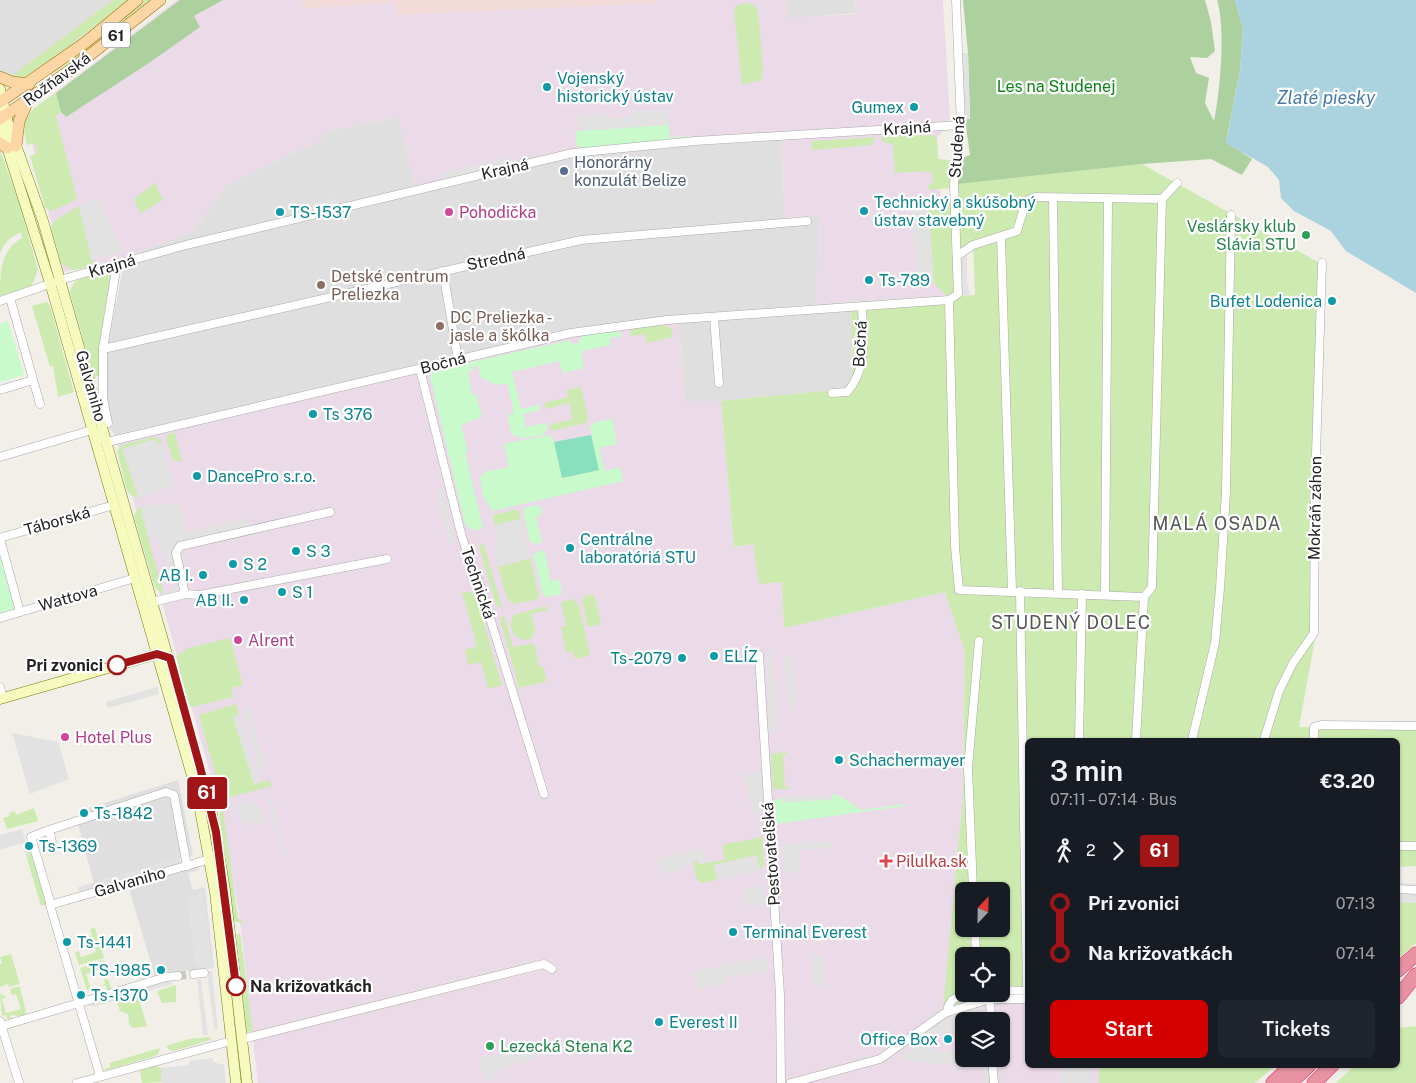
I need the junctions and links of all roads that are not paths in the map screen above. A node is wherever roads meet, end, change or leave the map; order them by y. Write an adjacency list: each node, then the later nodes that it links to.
1 (137, 0): 5 (main road, Rožňavská / 61)
2 (160, 0): 7 (main road, Rožňavská / 61)
3 (956, 0): 9 (street, Studená)
4 (0, 77): 5 (main road)
5 (29, 84): 6 (main road, Rožňavská / 61)
6 (1, 97): 8 (main road, Galvaniho)
7 (28, 101): 8 (main road, Rožňavská / 61); 10 (main road)
8 (2, 120): 10 (main road, Galvaniho)
9 (961, 124): 18 (street, Studená); 20 (street, Krajná)
10 (8, 146): 22 (main road, Galvaniho)
11 (1177, 183): 14 (street)
12 (1052, 198): 13 (street); 17 (street); 47 (street)
13 (1108, 198): 14 (street); 50 (street)
14 (1162, 199): 51 (street)
15 (1231, 215): 64 (street)
16 (807, 221): 21 (street, Stredná)
17 (1001, 238): 18 (street); 46 (street)
18 (957, 256): 23 (street, Studená)
19 (1322, 263): 65 (street, Mokráň záhon)
20 (117, 264): 22 (street, Krajná); 29 (street, Galvaniho)
21 (442, 271): 29 (street, Stredná); 30 (street)
22 (56, 284): 24 (street, Krajná); 38 (main road, Galvaniho); 39 (main road, Galvaniho)
23 (958, 294): 26 (street, Bočná)
24 (10, 298): 25 (street, Krajná); 32 (street)
25 (0, 300)
26 (949, 300): 27 (street, Bočná); 46 (street)
27 (862, 307): 28 (street, Bočná); 35 (street, Bočná)
28 (714, 317): 30 (street, Bočná); 33 (street)
29 (103, 350): 37 (street, Galvaniho)
30 (458, 359): 31 (street, Bočná)
31 (420, 369): 39 (street, Bočná); 67 (street, Technická)
32 (34, 380): 34 (street); 36 (street)
33 (719, 383)
34 (0, 390)
35 (832, 393)
36 (40, 404)
37 (108, 423)
38 (92, 430): 39 (street); 40 (street); 41 (main road, Galvaniho)
39 (107, 442): 52 (main road, Galvaniho)
40 (0, 457)
41 (114, 505): 43 (street, Táborská); 45 (main road, Galvaniho)
42 (330, 512): 48 (street)
43 (0, 538): 53 (street)
44 (387, 559): 48 (street)
45 (135, 578): 53 (street, Wattova); 56 (main road, Galvaniho)
46 (1016, 590): 47 (street); 80 (street)
47 (1058, 592): 49 (street)
48 (185, 594): 52 (street)
49 (1082, 594): 50 (street); 62 (street)
50 (1105, 595): 51 (street)
51 (1144, 597): 63 (street)
52 (153, 602): 58 (main road, Galvaniho)
53 (20, 612): 54 (street, Wattova)
54 (0, 618)
55 (979, 641): 76 (street)
56 (157, 654): 58 (main road); 60 (main road); 74 (main road, Galvaniho)
57 (759, 654): 111 (street, Pestovateľská)
58 (170, 658): 100 (main road, Galvaniho)
59 (0, 687): 60 (street)
60 (2, 699)
61 (1416, 726): 66 (street)
62 (1079, 738)
63 (1136, 738)
64 (1192, 738)
65 (1265, 738)
66 (1314, 738)
67 (544, 794)
68 (94, 815): 69 (street); 70 (street); 75 (street)
69 (96, 824)
70 (49, 830): 71 (street); 79 (street)
71 (52, 842)
72 (1400, 846): 73 (street)
73 (1416, 846)
74 (210, 859): 75 (street, Galvaniho); 101 (main road, Galvaniho)
75 (187, 866): 79 (street, Galvaniho)
76 (973, 882)
77 (1400, 888): 78 (street)
78 (1416, 890)
79 (50, 905): 97 (street)
80 (1025, 918)
81 (1416, 954): 82 (highway)
82 (1400, 968)
83 (552, 969): 100 (street)
84 (1416, 970): 89 (highway)
85 (194, 974): 86 (street)
86 (204, 974)
87 (1416, 975): 92 (highway)
88 (178, 976): 97 (street)
89 (1400, 984)
90 (1010, 990): 91 (street)
91 (1025, 991)
92 (1400, 995)
93 (955, 998): 98 (street)
94 (1010, 999): 95 (street)
95 (1025, 999)
96 (981, 1002): 112 (street)
97 (78, 1003): 99 (street); 106 (street)
98 (948, 1007)
99 (1, 1023): 107 (street)
100 (242, 1039): 101 (main road); 110 (main road, Galvaniho)
101 (231, 1041): 106 (street); 109 (main road, Galvaniho)
102 (993, 1067): 113 (street)
103 (1289, 1068): 114 (highway)
104 (1306, 1068): 115 (highway)
105 (1329, 1068): 116 (highway)
106 (100, 1076): 108 (street)
107 (18, 1083)
108 (77, 1083)
109 (236, 1083)
110 (247, 1083)
111 (781, 1083)
112 (791, 1083)
113 (994, 1083)
114 (1273, 1083)
115 (1290, 1083)
116 (1314, 1083)

